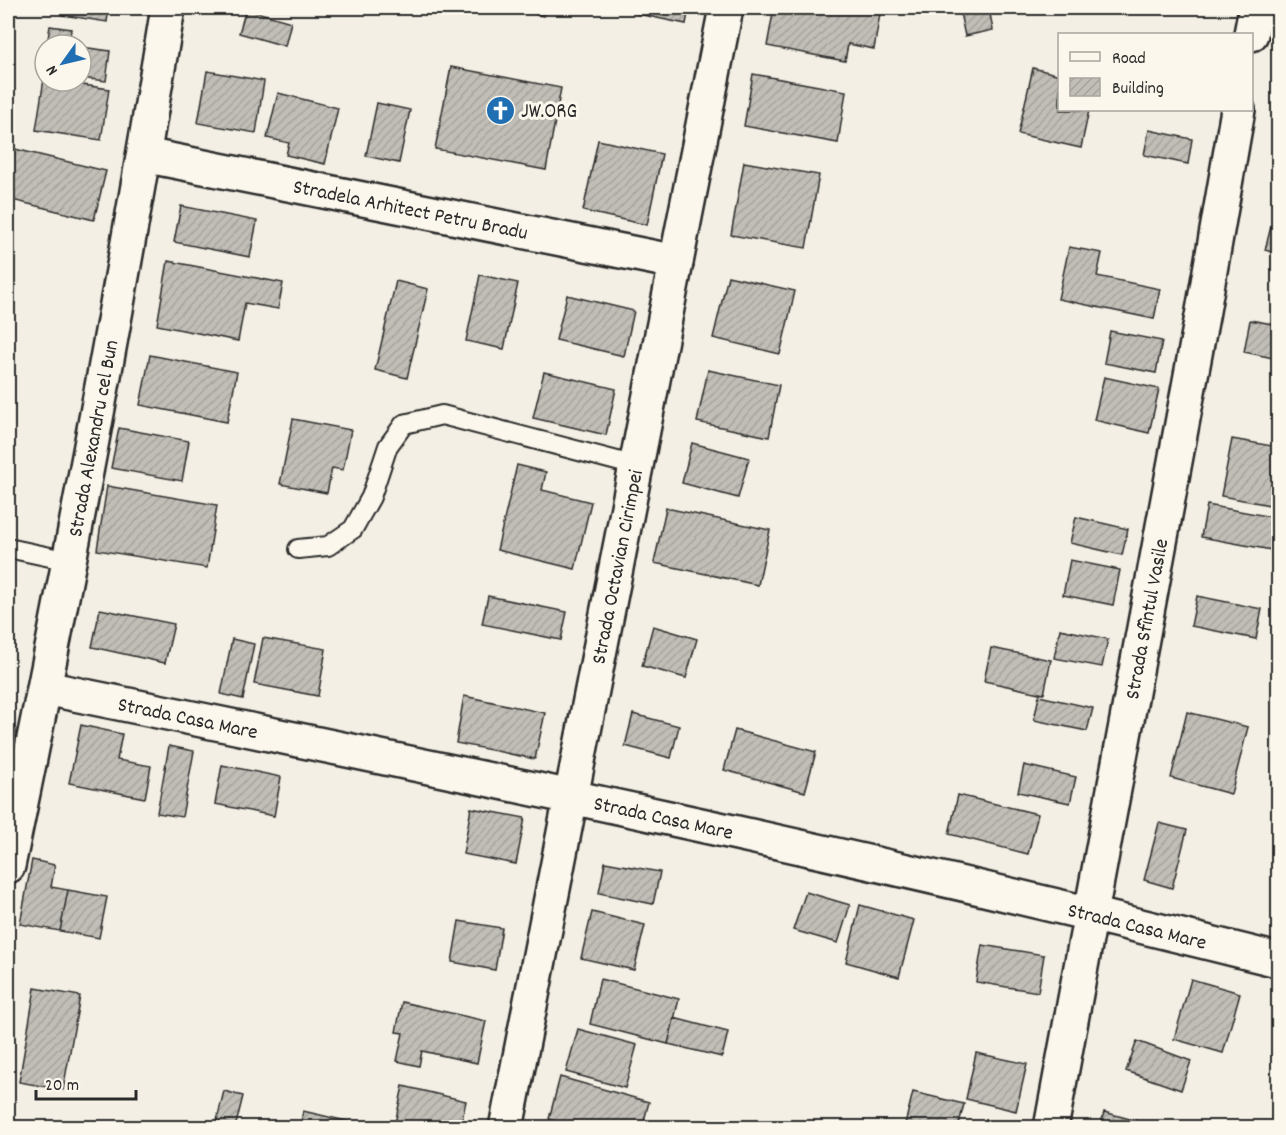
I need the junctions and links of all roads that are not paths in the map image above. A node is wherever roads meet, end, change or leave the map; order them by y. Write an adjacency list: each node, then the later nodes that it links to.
1 (168, 8): 6 (street, Strada Alexandru cel Bun)
2 (726, 8): 7 (street, Strada Octavian Cirimpei)
3 (1256, 8): 4 (street)
4 (1251, 33)
5 (1238, 111): 15 (street, Strada Sfîntul Vasile)
6 (144, 155): 7 (street, Stradela Arhitect Petru Bradu); 11 (street, Strada Alexandru cel Bun)
7 (676, 262): 8 (street, Strada Octavian Cirimpei)
8 (636, 466): 10 (lane); 13 (street, Strada Octavian Cirimpei)
9 (8, 548): 11 (lane)
10 (298, 549)
11 (69, 561): 12 (street, Strada Alexandru cel Bun)
12 (45, 688): 13 (street, Strada Casa Mare); 14 (street, Strada Alexandru cel Bun)
13 (572, 795): 15 (street, Strada Casa Mare); 17 (street, Strada Octavian Cirimpei)
14 (8, 866)
15 (1092, 913): 16 (street, Strada Casa Mare); 18 (street, Strada Sfîntul Vasile)
16 (1278, 960)
17 (506, 1128)
18 (1051, 1128)

